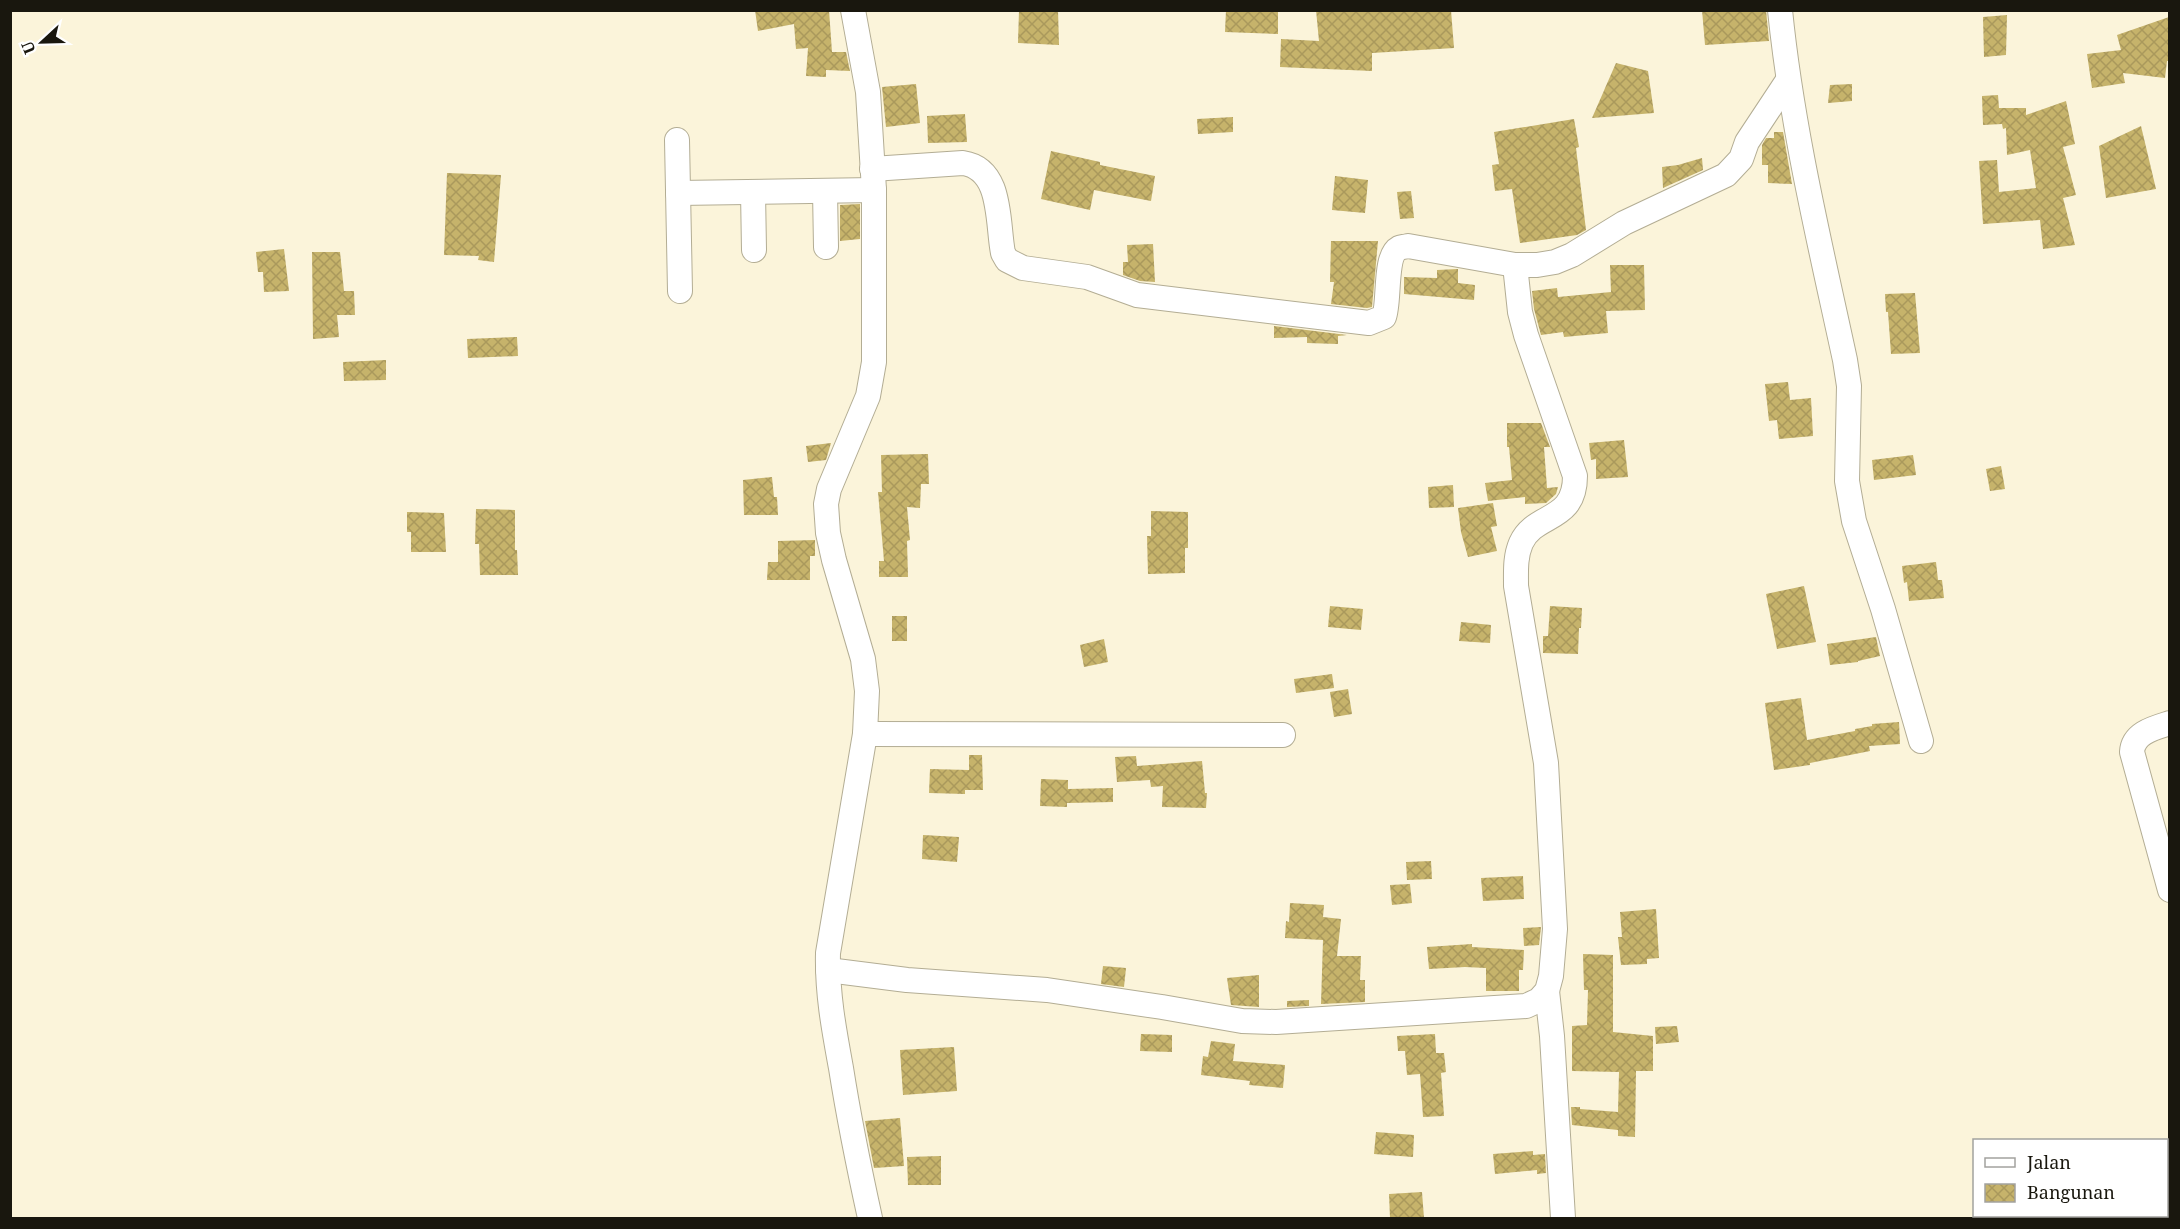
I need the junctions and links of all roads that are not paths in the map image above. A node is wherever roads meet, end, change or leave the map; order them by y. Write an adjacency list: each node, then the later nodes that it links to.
1 (853, 10): 5 (street)
2 (1780, 10): 3 (street)
3 (1788, 80): 11 (street); 16 (street)
4 (677, 140): 8 (street)
5 (873, 180): 6 (street); 11 (street); 14 (street)
6 (825, 191): 7 (street); 9 (street)
7 (753, 192): 8 (street); 10 (street)
8 (678, 193): 12 (street)
9 (826, 247)
10 (754, 250)
11 (1515, 265): 19 (street)
12 (680, 291)
13 (2169, 723): 17 (street)
14 (865, 734): 15 (street); 18 (street)
15 (1283, 735)
16 (1921, 741)
17 (2169, 890)
18 (828, 970): 19 (street); 20 (street)
19 (1547, 991): 21 (street)
20 (870, 1218)
21 (1563, 1218)

